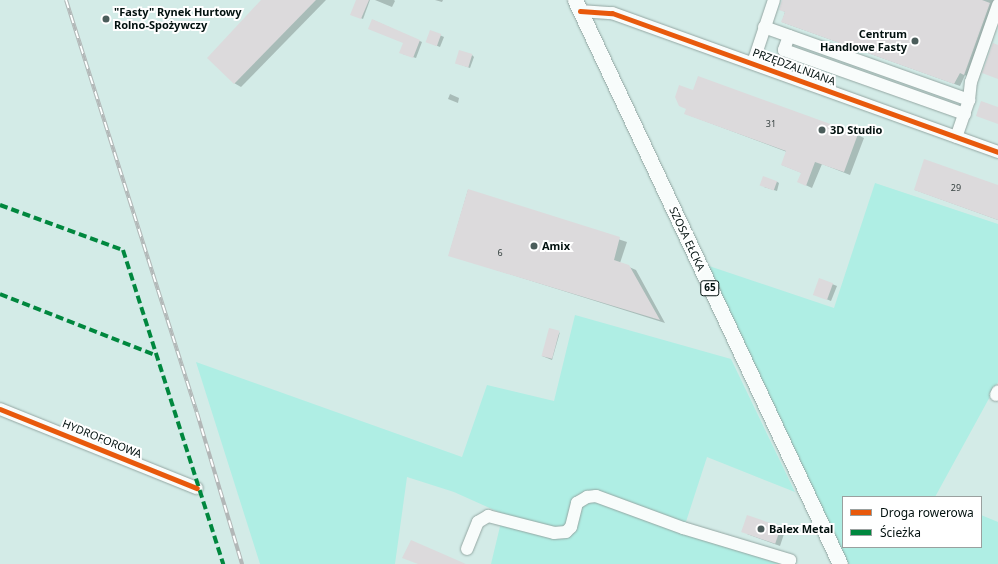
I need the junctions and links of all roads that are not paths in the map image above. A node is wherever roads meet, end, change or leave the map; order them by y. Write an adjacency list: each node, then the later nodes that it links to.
1 (774, 0): 4 (street)
2 (998, 5): 7 (street)
3 (578, 6): 6 (street, PRZĘDZALNIANA); 15 (main road, SZOSA EŁCKA / 65)
4 (764, 27): 5 (street); 6 (street)
5 (789, 36): 7 (street); 8 (street)
6 (753, 63): 9 (street, PRZĘDZALNIANA)
7 (969, 100): 8 (street)
8 (965, 114): 9 (street)
9 (956, 137): 10 (street, PRZĘDZALNIANA)
10 (998, 152)
11 (0, 409): 12 (street, HYDROFOROWA)
12 (197, 488)
13 (467, 549): 14 (street)
14 (790, 560)
15 (840, 564)

